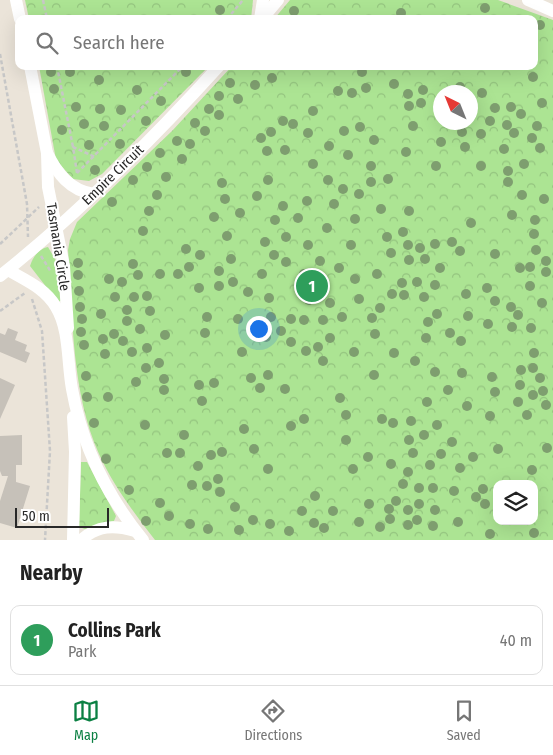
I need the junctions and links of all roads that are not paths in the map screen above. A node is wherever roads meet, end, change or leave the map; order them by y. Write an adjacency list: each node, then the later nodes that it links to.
1 (16, 0): 6 (street)
2 (263, 0): 7 (street)
3 (278, 0): 8 (street)
4 (528, 0): 5 (street)
5 (553, 11)
6 (19, 15)
7 (261, 15)
8 (265, 15)
9 (31, 70): 11 (street, Tasmania Circle)
10 (215, 70): 12 (street, Empire Circuit)
11 (47, 153): 12 (street, Tasmania Circle); 13 (street, Tasmania Circle)
12 (94, 194): 13 (street, Empire Circuit)
13 (56, 227): 14 (street, Empire Circuit); 15 (street, Tasmania Circle)
14 (4, 273): 15 (street, Tasmania Circle)
15 (66, 341): 16 (street, Tasmania Circle)
16 (71, 388): 17 (street, Tasmania Circle); 18 (street)
17 (139, 536): 19 (street)
18 (73, 540)
19 (81, 540)

